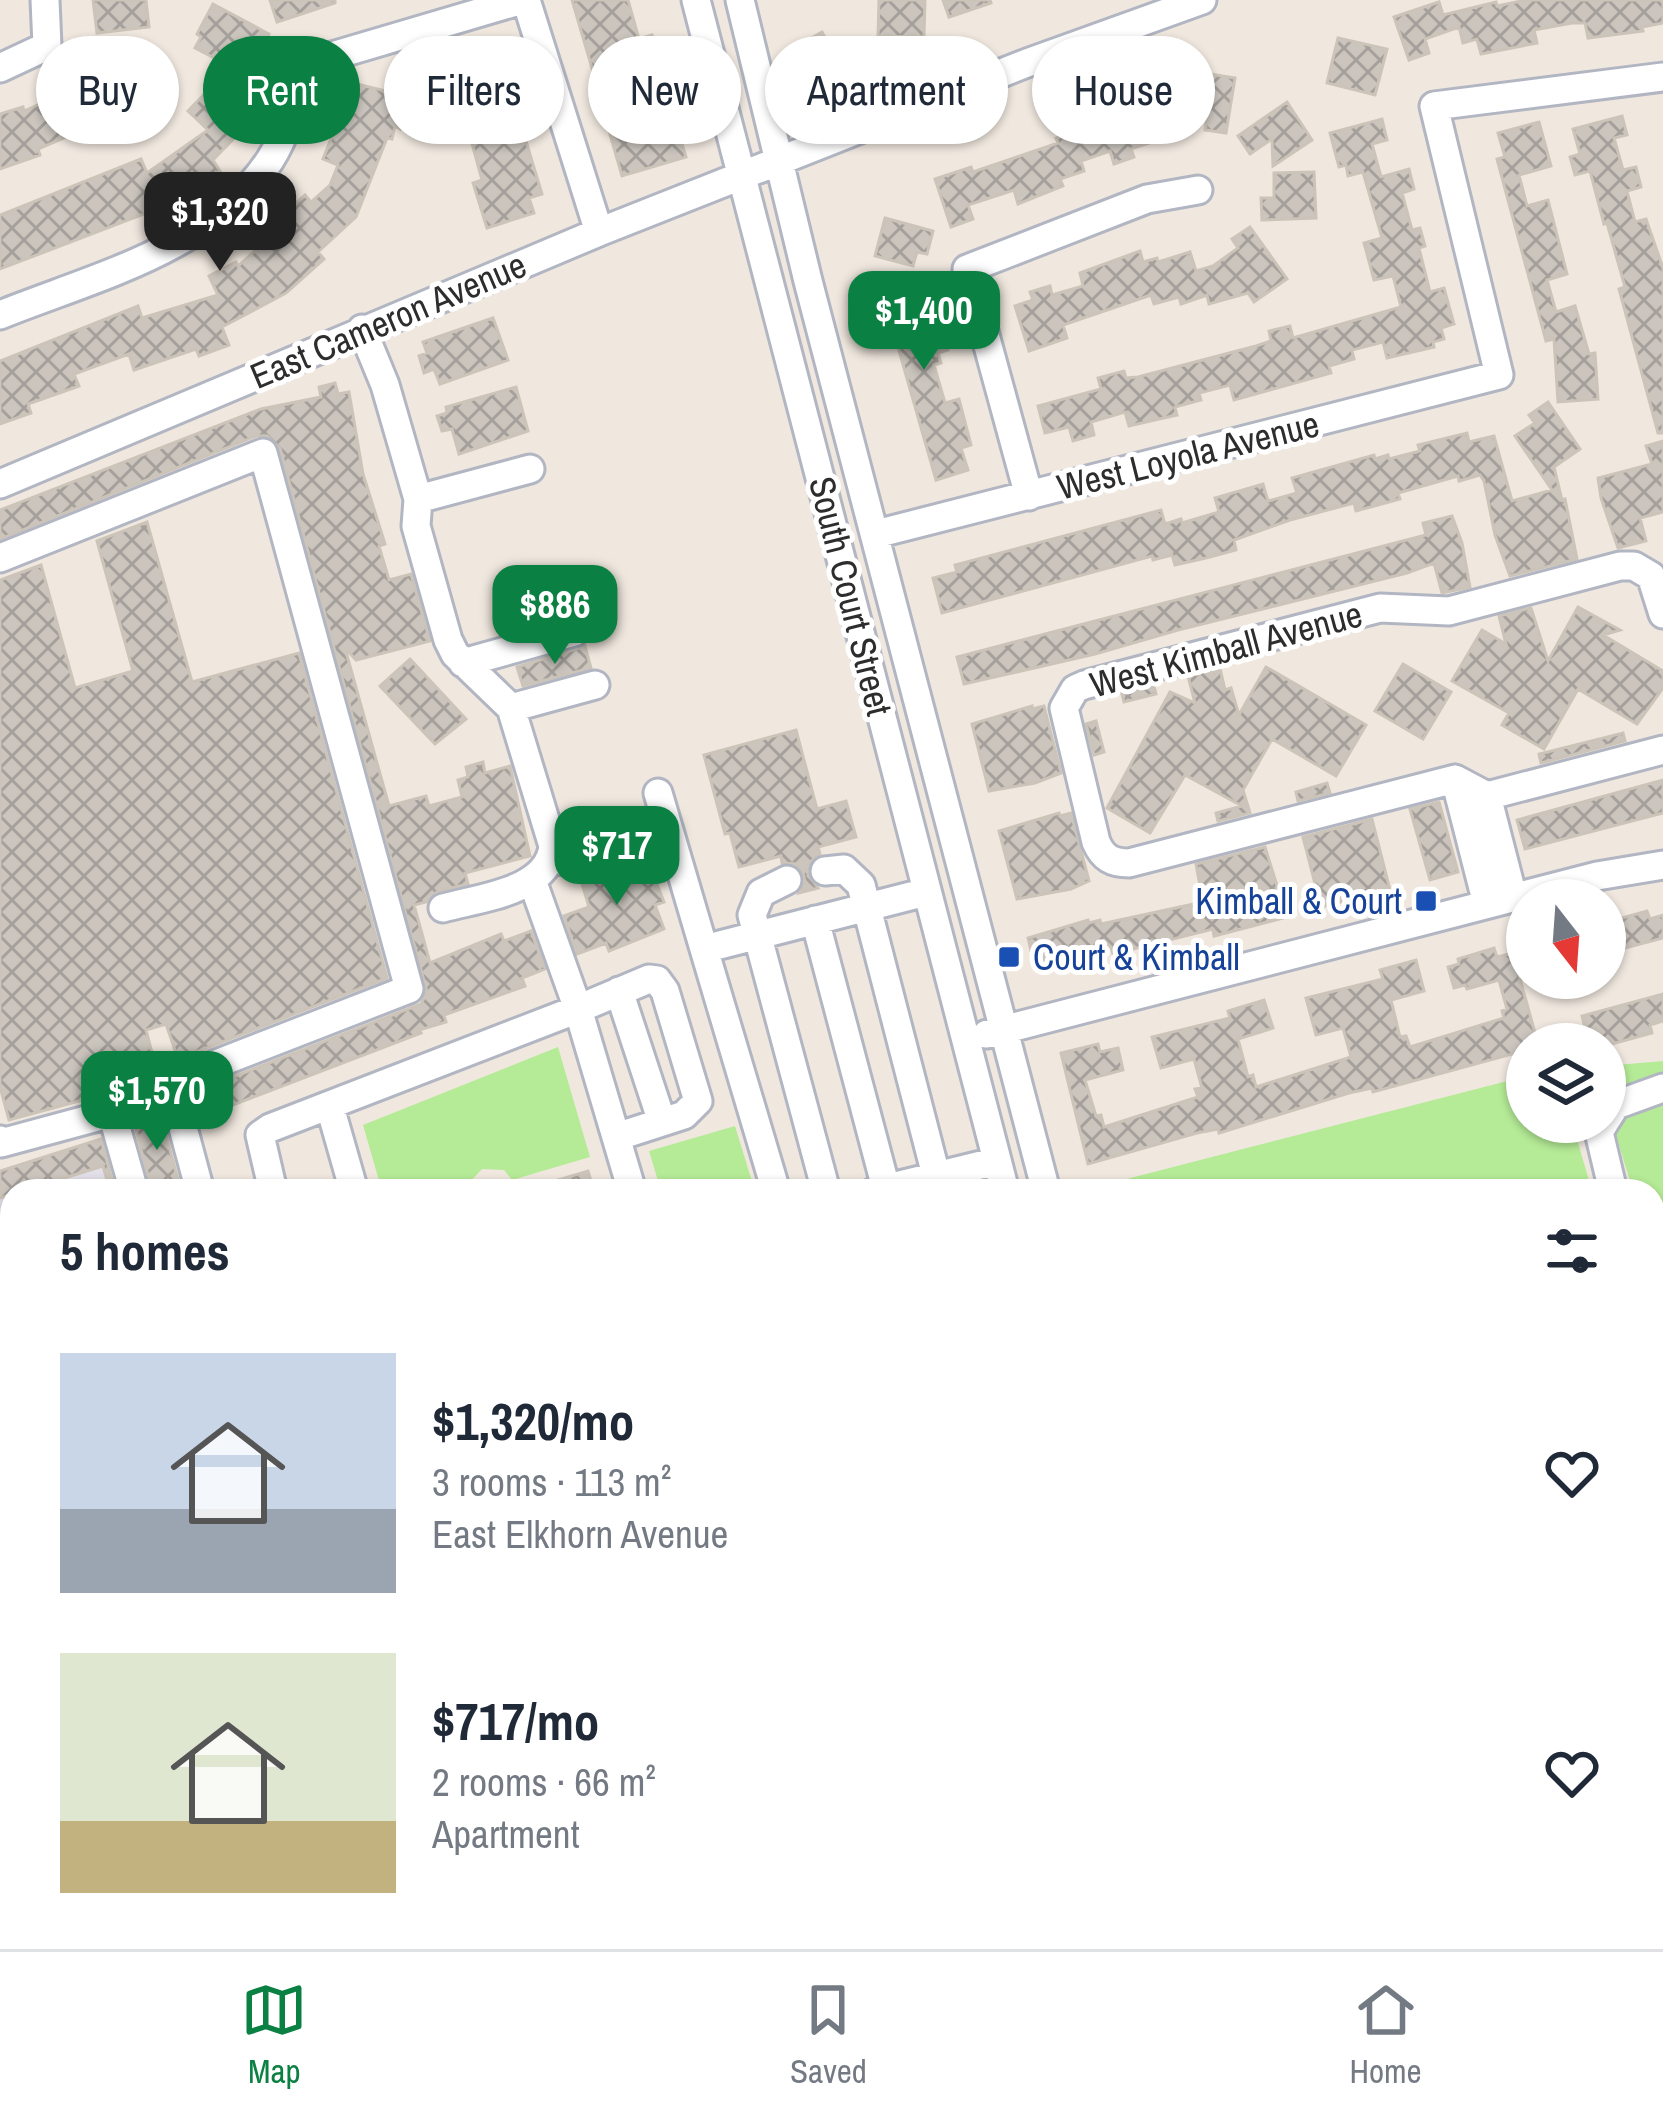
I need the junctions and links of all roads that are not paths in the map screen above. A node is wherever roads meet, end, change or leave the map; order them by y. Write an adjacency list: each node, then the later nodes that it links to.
1 (44, 0): 6 (street)
2 (524, 0): 11 (street); 12 (street)
3 (696, 0): 9 (street, South Court Street)
4 (740, 0): 8 (street, South Court Street)
5 (1202, 0): 8 (street, East Cameron Avenue)
6 (0, 68)
7 (1661, 83): 16 (street, West Loyola Avenue)
8 (778, 162): 9 (street, East Cameron Avenue); 18 (street, South Court Street)
9 (741, 176): 11 (street, East Cameron Avenue); 36 (street, South Court Street)
10 (1198, 190): 16 (street)
11 (599, 232): 13 (street, East Cameron Avenue)
12 (0, 314)
13 (362, 329): 15 (street, East Cameron Avenue); 17 (street)
14 (530, 469): 17 (street)
15 (0, 484)
16 (1029, 496): 18 (street, West Loyola Avenue)
17 (418, 499): 22 (street)
18 (875, 534): 45 (street, South Court Street)
19 (0, 558): 47 (street)
20 (1663, 614): 26 (street, West Kimball Avenue)
21 (574, 632): 22 (street)
22 (464, 663): 24 (street)
23 (595, 685): 24 (street)
24 (511, 708): 31 (street)
25 (1663, 750): 28 (street)
26 (1455, 779): 28 (street); 29 (street)
27 (658, 793): 42 (street)
28 (1487, 796): 29 (street)
29 (1485, 841): 37 (street)
30 (640, 843): 31 (street)
31 (552, 859): 34 (street)
32 (1663, 866): 37 (street)
33 (824, 871): 38 (street)
34 (532, 880): 39 (street); 44 (street)
35 (787, 880): 41 (street)
36 (926, 892): 38 (street); 46 (street, South Court Street)
37 (1500, 901): 45 (street)
38 (867, 904): 40 (street); 57 (street)
39 (443, 908)
40 (815, 920): 41 (street); 65 (street)
41 (757, 934): 42 (street); 64 (street)
42 (704, 949): 63 (street)
43 (620, 991): 44 (street); 52 (street); 52 (street)
44 (578, 1009): 50 (street); 53 (street)
45 (1004, 1030): 46 (street); 68 (street, South Court Street)
46 (965, 1039): 56 (street, South Court Street)
47 (171, 1083): 51 (street); 59 (street)
48 (1663, 1088): 49 (street)
49 (1626, 1101)
50 (329, 1107): 60 (street); 61 (street)
51 (112, 1113): 54 (street); 58 (street)
52 (662, 1122): 53 (street)
53 (616, 1137): 62 (street)
54 (0, 1140)
55 (1602, 1143): 69 (street)
56 (998, 1161): 57 (street); 67 (street, South Court Street)
57 (936, 1175): 66 (street)
58 (131, 1179)
59 (197, 1179)
60 (270, 1179)
61 (350, 1179)
62 (628, 1179)
63 (772, 1179)
64 (823, 1179)
65 (878, 1179)
66 (920, 1179)
67 (1002, 1179)
68 (1043, 1179)
69 (1610, 1179)

